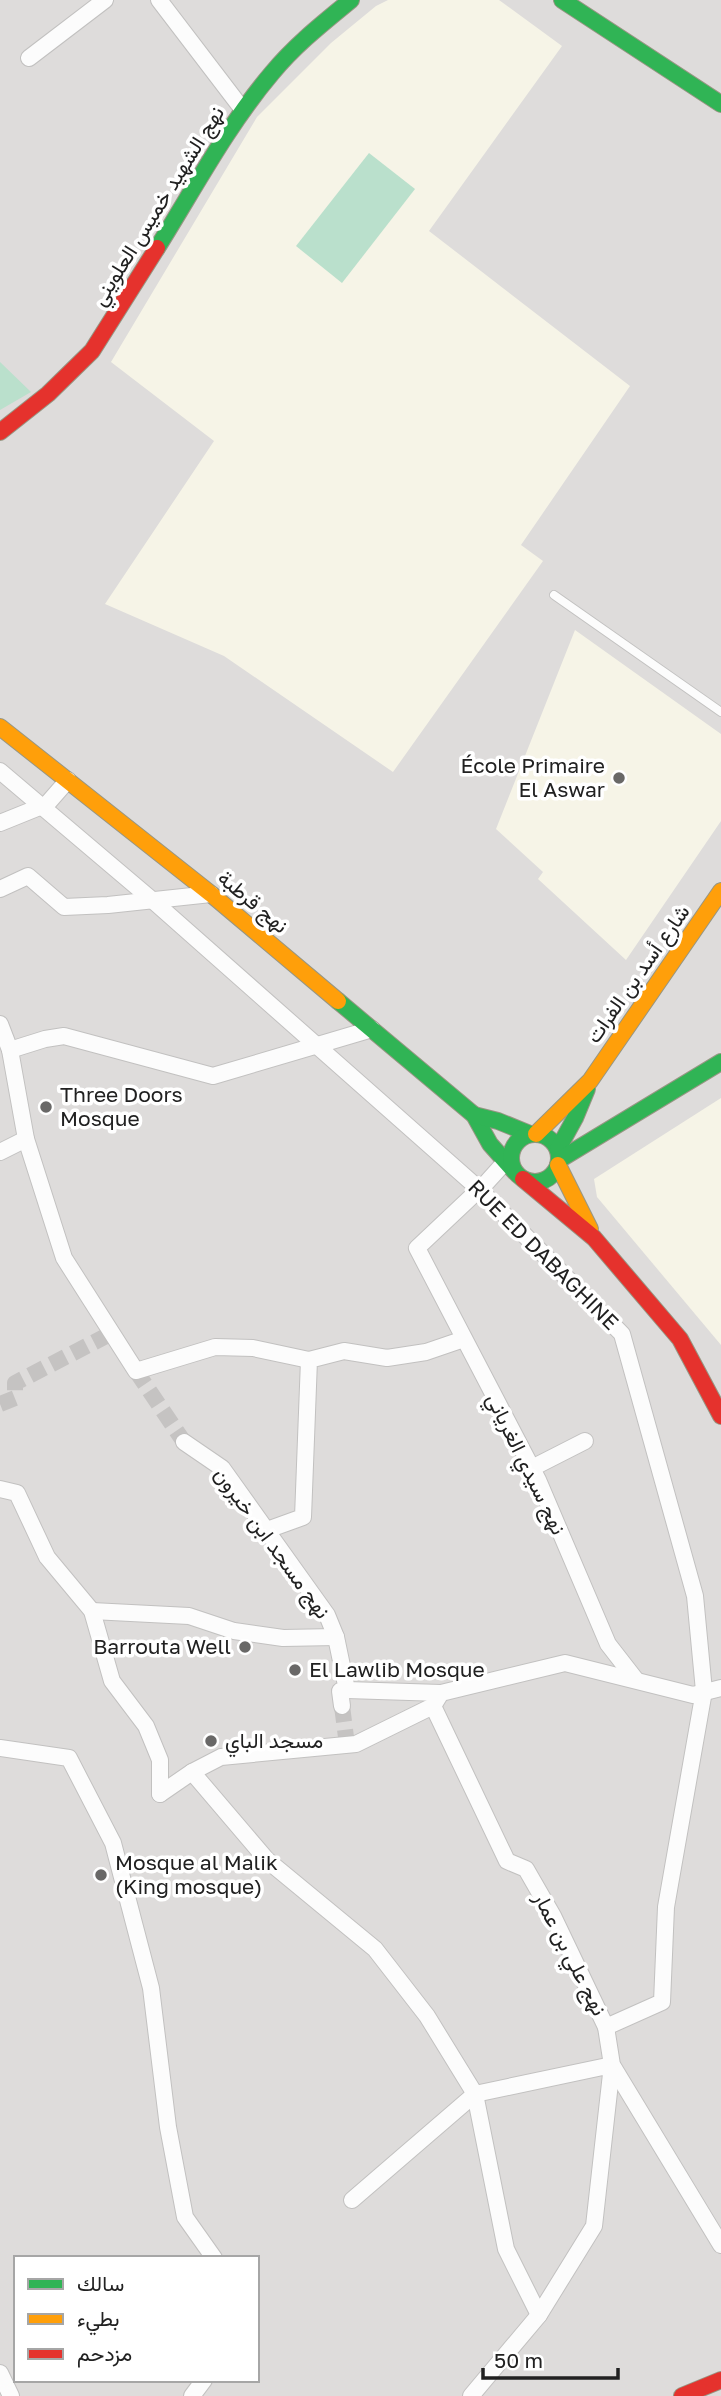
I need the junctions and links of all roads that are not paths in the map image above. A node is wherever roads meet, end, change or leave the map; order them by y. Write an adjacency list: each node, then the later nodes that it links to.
1 (105, 0): 6 (street)
2 (159, 0): 8 (street)
3 (351, 0): 8 (street, نهج الشهيد خميس العلويني)
4 (562, 0): 5 (street)
5 (586, 8): 7 (street)
6 (29, 58)
7 (721, 104)
8 (243, 110): 9 (street, نهج الشهيد خميس العلويني)
9 (0, 432)
10 (554, 595): 11 (lane)
11 (721, 712)
12 (0, 727): 14 (street, نهج قرطبة)
13 (0, 771): 15 (street, RUE ED DABAGHINE)
14 (68, 780): 15 (street); 19 (street, نهج قرطبة)
15 (40, 807): 16 (street); 20 (street, RUE ED DABAGHINE)
16 (0, 823)
17 (0, 888): 20 (street)
18 (721, 891): 26 (street, شارع أسد بن الفرات)
19 (211, 894): 20 (street); 22 (street, نهج قرطبة)
20 (152, 899): 23 (street, RUE ED DABAGHINE)
21 (0, 1024): 24 (street)
22 (372, 1029): 23 (street); 27 (street, نهج قرطبة)
23 (314, 1045): 24 (street); 33 (street, RUE ED DABAGHINE)
24 (10, 1050): 29 (street)
25 (721, 1062): 31 (street)
26 (590, 1080): 28 (street); 31 (street)
27 (474, 1115): 28 (street); 32 (street)
28 (533, 1134): 31 (street); 32 (street)
29 (26, 1139): 30 (street); 36 (street)
30 (0, 1152)
31 (558, 1158): 32 (street); 34 (street)
32 (514, 1171): 33 (street); 34 (street)
33 (479, 1189): 35 (street, نهج سيدي الغرياني); 48 (street, RUE ED DABAGHINE)
34 (594, 1238): 37 (street)
35 (464, 1339): 36 (street); 40 (street, نهج سيدي الغرياني)
36 (309, 1360): 42 (street)
37 (721, 1416)
38 (585, 1441): 40 (street)
39 (184, 1442): 42 (street, نهج مسجد ابن خيرون)
40 (531, 1468): 45 (street, نهج سيدي الغرياني)
41 (0, 1489): 43 (street)
42 (267, 1530): 44 (street, نهج مسجد ابن خيرون)
43 (92, 1611): 44 (street); 52 (street)
44 (337, 1637): 47 (street, نهج مسجد ابن خيرون)
45 (636, 1679): 48 (street); 49 (street)
46 (721, 1688): 48 (street)
47 (347, 1690): 49 (street); 50 (street)
48 (704, 1691): 53 (street, RUE ED DABAGHINE)
49 (437, 1700): 52 (street); 53 (street, نهج علي بن عمار)
50 (342, 1706)
51 (0, 1748): 58 (street)
52 (192, 1772): 55 (street)
53 (606, 2026): 54 (street, نهج علي بن عمار)
54 (612, 2065): 55 (street); 57 (street, نهج علي بن عمار); 59 (street)
55 (475, 2094): 56 (street); 59 (street)
56 (352, 2200)
57 (721, 2245)
58 (213, 2256)
59 (539, 2315): 63 (street)
60 (0, 2373): 62 (street)
61 (721, 2380): 64 (street)
62 (11, 2396)
63 (471, 2396)
64 (682, 2396)

